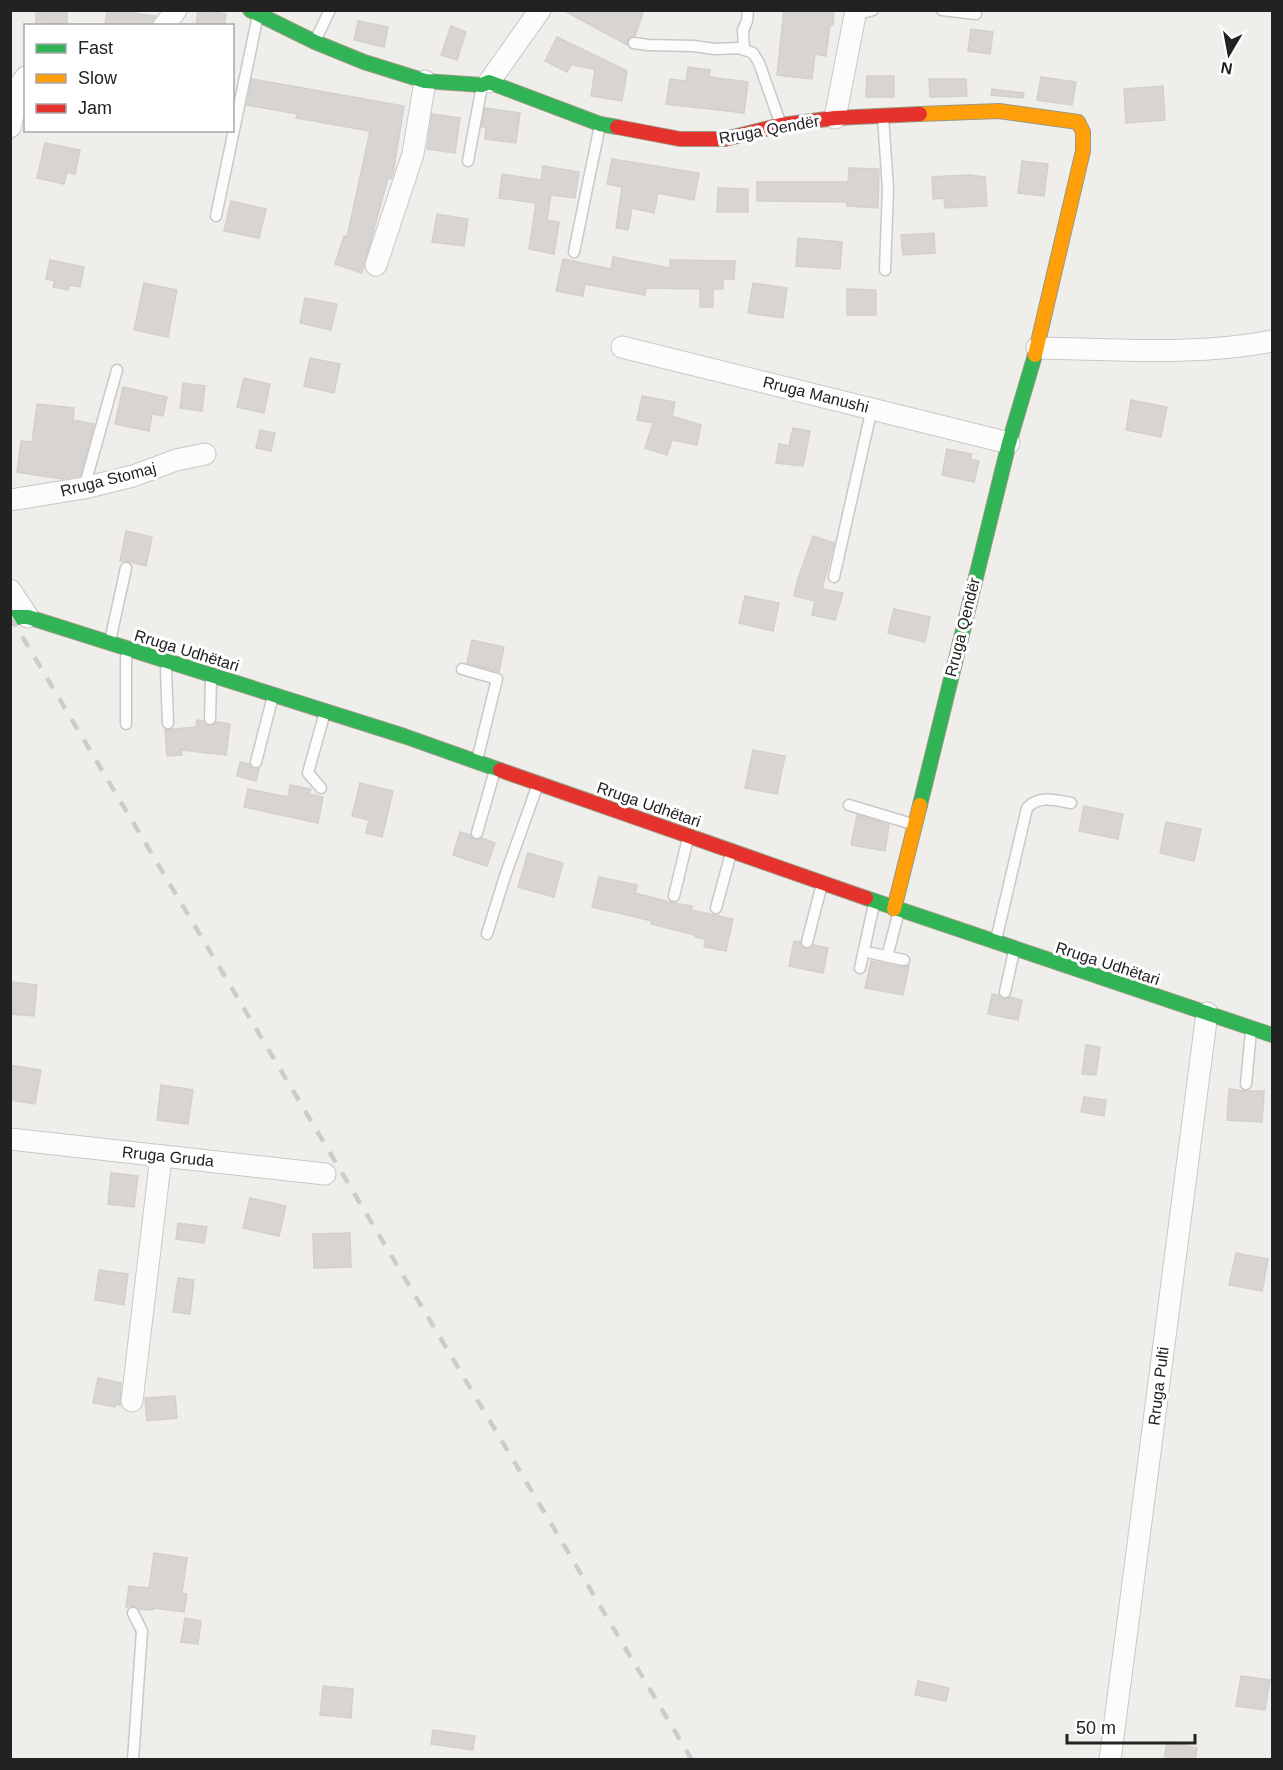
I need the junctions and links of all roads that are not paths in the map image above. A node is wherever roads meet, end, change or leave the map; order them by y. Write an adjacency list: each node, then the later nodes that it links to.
1 (176, 10): 9 (street)
2 (330, 10): 10 (lane)
3 (540, 10): 15 (street)
4 (748, 10): 12 (lane)
5 (942, 10): 8 (lane)
6 (254, 12): 10 (street, Rruga Qendër); 18 (lane)
7 (861, 12): 17 (street)
8 (976, 14)
9 (166, 24)
10 (315, 42): 14 (street, Rruga Qendër)
11 (634, 43): 12 (lane)
12 (744, 50): 20 (lane)
13 (24, 80): 21 (street)
14 (425, 81): 15 (street, Rruga Qendër); 26 (street)
15 (485, 84): 19 (street, Rruga Qendër); 23 (lane)
16 (883, 117): 17 (street, Rruga Qendër); 27 (lane); 30 (street, Rruga Qendër)
17 (835, 118): 20 (street, Rruga Qendër)
18 (234, 119)
19 (600, 124): 20 (street, Rruga Qendër); 25 (lane)
20 (781, 125)
21 (10, 127)
22 (232, 132): 24 (lane)
23 (468, 161)
24 (216, 216)
25 (574, 252)
26 (376, 266)
27 (885, 270)
28 (1272, 341): 30 (street)
29 (622, 347): 32 (street, Rruga Manushi)
30 (1037, 348): 33 (street, Rruga Qendër)
31 (117, 370): 35 (lane)
32 (872, 408): 33 (street, Rruga Manushi); 38 (lane)
33 (1009, 442): 58 (street, Rruga Qendër)
34 (205, 454): 35 (street, Rruga Stomaj)
35 (84, 488): 36 (street, Rruga Stomaj)
36 (10, 500)
37 (126, 568): 41 (lane)
38 (834, 577)
39 (10, 590): 40 (street)
40 (19, 617): 41 (street, Rruga Udhëtari)
41 (110, 643): 42 (street, Rruga Udhëtari)
42 (128, 649): 43 (street, Rruga Udhëtari); 50 (lane)
43 (168, 662): 45 (street, Rruga Udhëtari); 49 (lane)
44 (462, 669): 51 (lane)
45 (211, 675): 46 (street, Rruga Udhëtari); 48 (lane)
46 (273, 694): 47 (street, Rruga Udhëtari); 52 (lane)
47 (326, 711): 51 (street, Rruga Udhëtari); 55 (lane)
48 (210, 719)
49 (168, 723)
50 (126, 724)
51 (477, 761): 53 (street, Rruga Udhëtari)
52 (256, 762)
53 (495, 768): 54 (street, Rruga Udhëtari); 59 (lane)
54 (539, 783): 60 (street, Rruga Udhëtari); 67 (lane)
55 (321, 788)
56 (1071, 803): 69 (lane)
57 (849, 805): 58 (lane)
58 (914, 825): 66 (street, Rruga Qendër)
59 (477, 833)
60 (689, 836): 61 (street, Rruga Udhëtari); 63 (lane)
61 (731, 851): 62 (street, Rruga Udhëtari); 65 (lane)
62 (822, 883): 64 (street, Rruga Udhëtari); 68 (lane)
63 (674, 896)
64 (874, 902): 66 (street, Rruga Udhëtari); 74 (lane)
65 (716, 908)
66 (897, 910): 69 (street, Rruga Udhëtari); 72 (lane)
67 (487, 934)
68 (807, 942)
69 (996, 943): 70 (street, Rruga Udhëtari)
70 (1015, 949): 75 (lane); 76 (street, Rruga Udhëtari)
71 (871, 953): 72 (lane)
72 (887, 957): 73 (lane)
73 (904, 960)
74 (860, 968)
75 (1005, 992)
76 (1207, 1013): 77 (street, Rruga Udhëtari); 86 (street, Rruga Pulti)
77 (1252, 1028): 78 (street, Rruga Udhëtari); 79 (lane)
78 (1272, 1035)
79 (1246, 1084)
80 (10, 1139): 81 (street, Rruga Gruda)
81 (161, 1155): 82 (street, Rruga Gruda); 83 (street)
82 (326, 1174)
83 (132, 1401)
84 (133, 1613): 85 (lane)
85 (133, 1760)
86 (1110, 1760)

